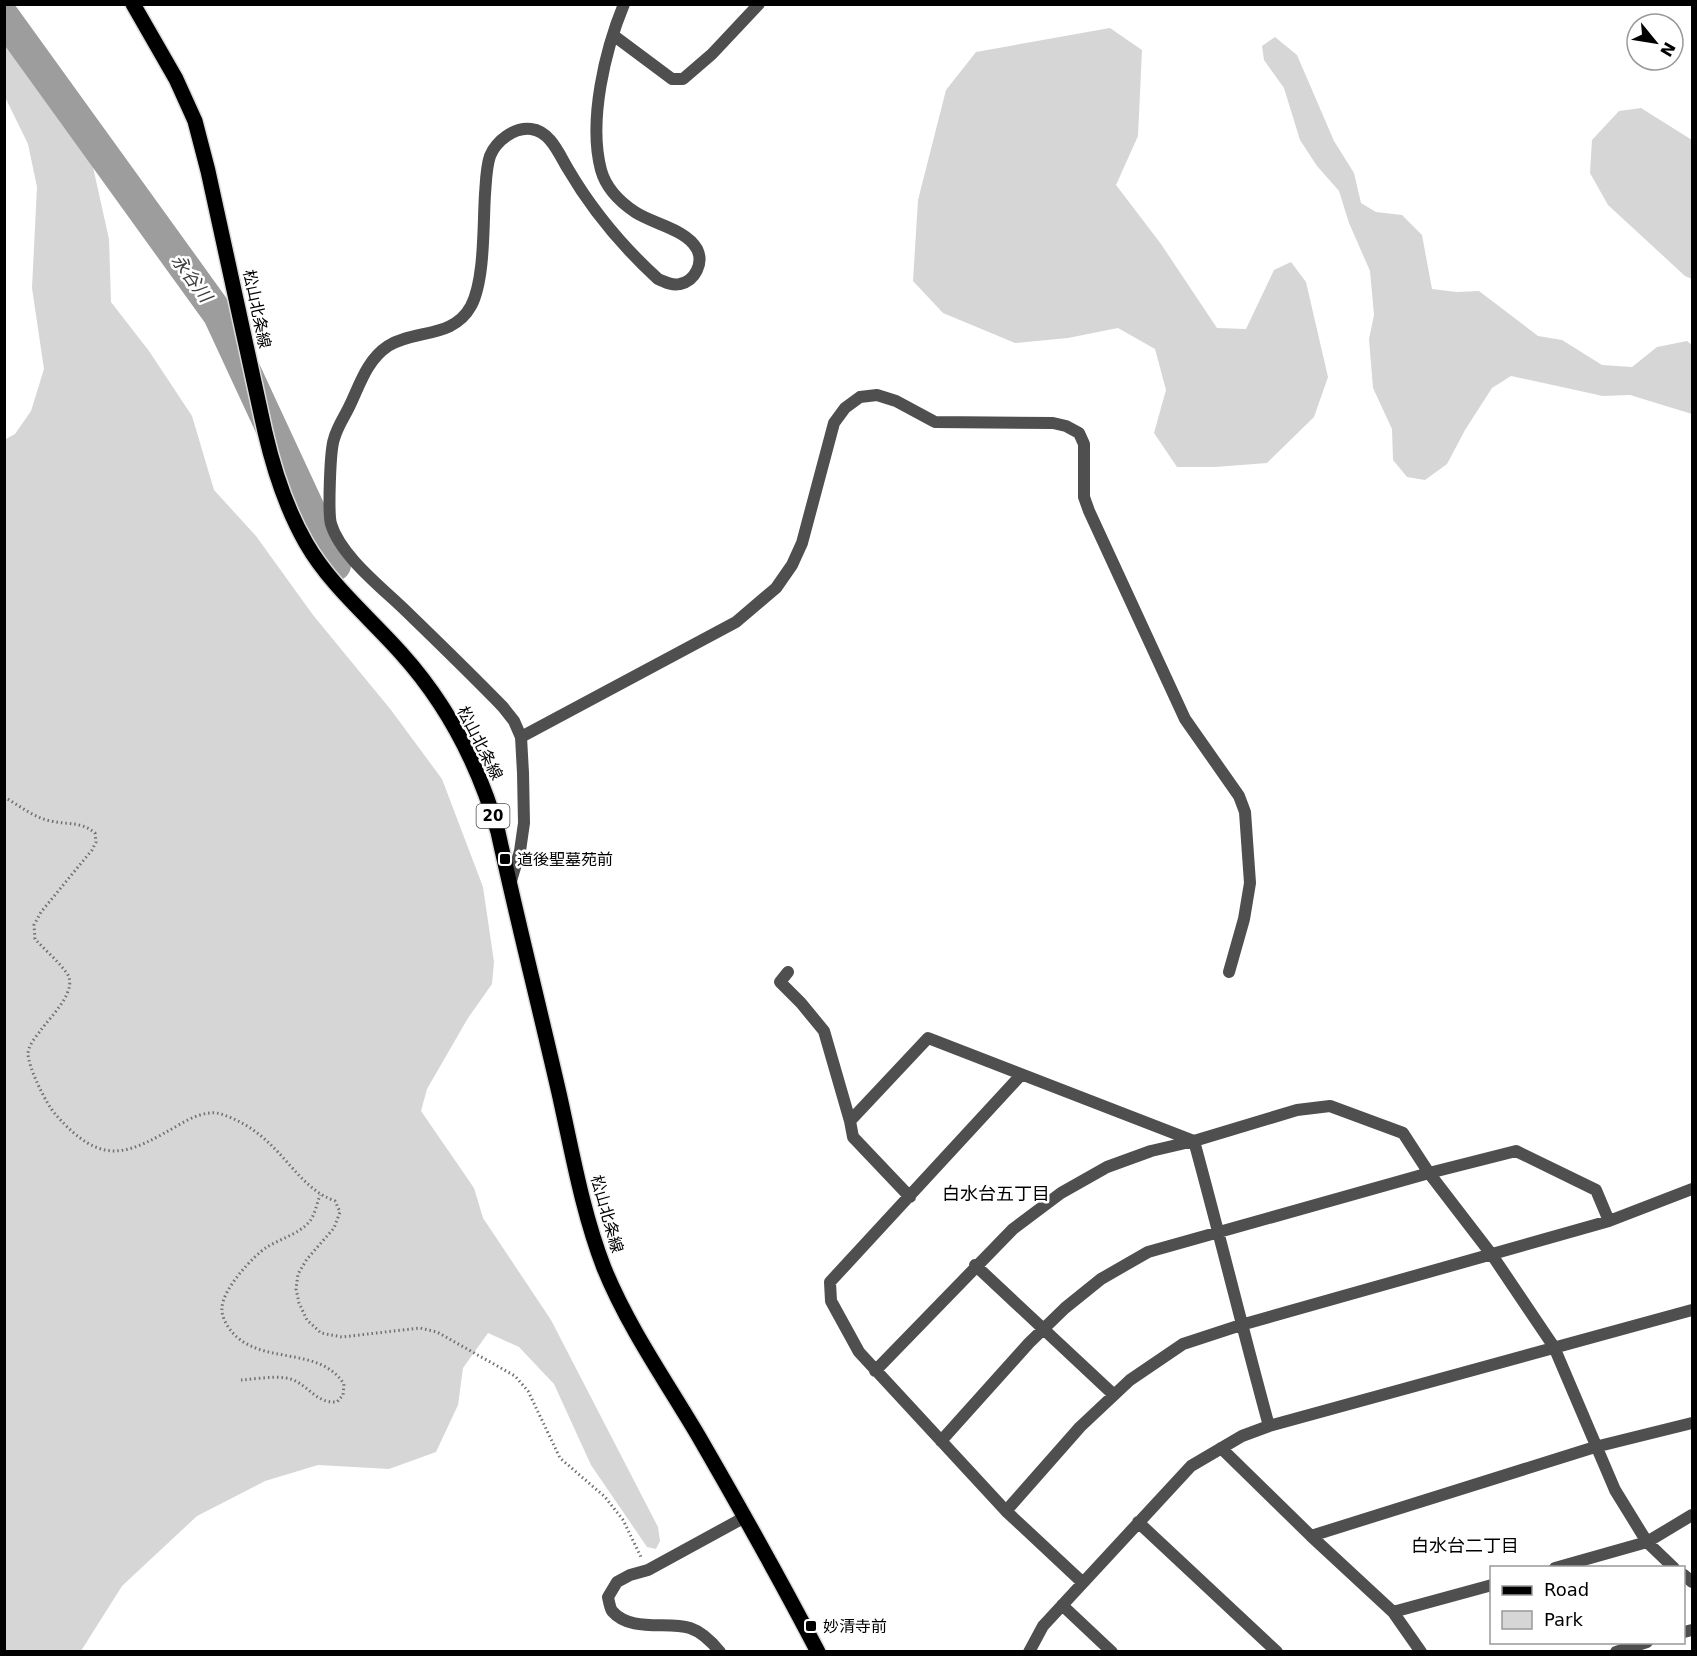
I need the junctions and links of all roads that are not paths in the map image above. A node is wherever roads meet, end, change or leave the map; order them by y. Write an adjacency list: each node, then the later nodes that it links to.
1 (133, 4): 6 (main road, 松山北条線 / 20)
2 (624, 4): 4 (street)
3 (759, 4): 4 (street)
4 (613, 35): 5 (street)
5 (521, 737): 6 (street); 8 (street)
6 (510, 885): 32 (main road, 松山北条線 / 20)
7 (788, 972): 10 (street)
8 (1229, 972)
9 (1021, 1075): 10 (street); 11 (street); 14 (street)
10 (850, 1121): 14 (street)
11 (1194, 1141): 12 (street); 16 (street); 18 (street)
12 (1429, 1173): 15 (street); 16 (street); 17 (street)
13 (1692, 1189): 15 (street)
14 (910, 1197): 23 (street)
15 (1609, 1221): 17 (street)
16 (1219, 1231): 20 (street); 21 (street)
17 (1492, 1255): 20 (street); 22 (street)
18 (975, 1265): 21 (street); 23 (street)
19 (1692, 1310): 22 (street)
20 (1241, 1325): 24 (street); 26 (street)
21 (1044, 1329): 24 (street); 27 (street)
22 (1554, 1347): 26 (street); 28 (street)
23 (875, 1371): 27 (street)
24 (1114, 1395): 30 (street)
25 (1692, 1423): 28 (street)
26 (1269, 1426): 29 (street)
27 (941, 1441): 30 (street)
28 (1595, 1447): 34 (street); 35 (street)
29 (1221, 1448): 33 (street); 34 (street)
30 (1006, 1511): 38 (street)
31 (1692, 1515): 35 (street)
32 (745, 1517): 43 (street); 44 (main road, 松山北条線 / 20)
33 (1138, 1522): 38 (street); 47 (street)
34 (1311, 1536): 41 (street)
35 (1647, 1542): 36 (street); 37 (street)
36 (1562, 1566)
37 (1672, 1566)
38 (1082, 1582): 40 (street)
39 (1490, 1585): 41 (street)
40 (1062, 1605): 45 (street); 46 (street)
41 (1393, 1612): 48 (street)
42 (1641, 1644): 49 (street)
43 (720, 1652)
44 (818, 1652)
45 (1029, 1652)
46 (1112, 1652)
47 (1277, 1652)
48 (1421, 1652)
49 (1616, 1652)

